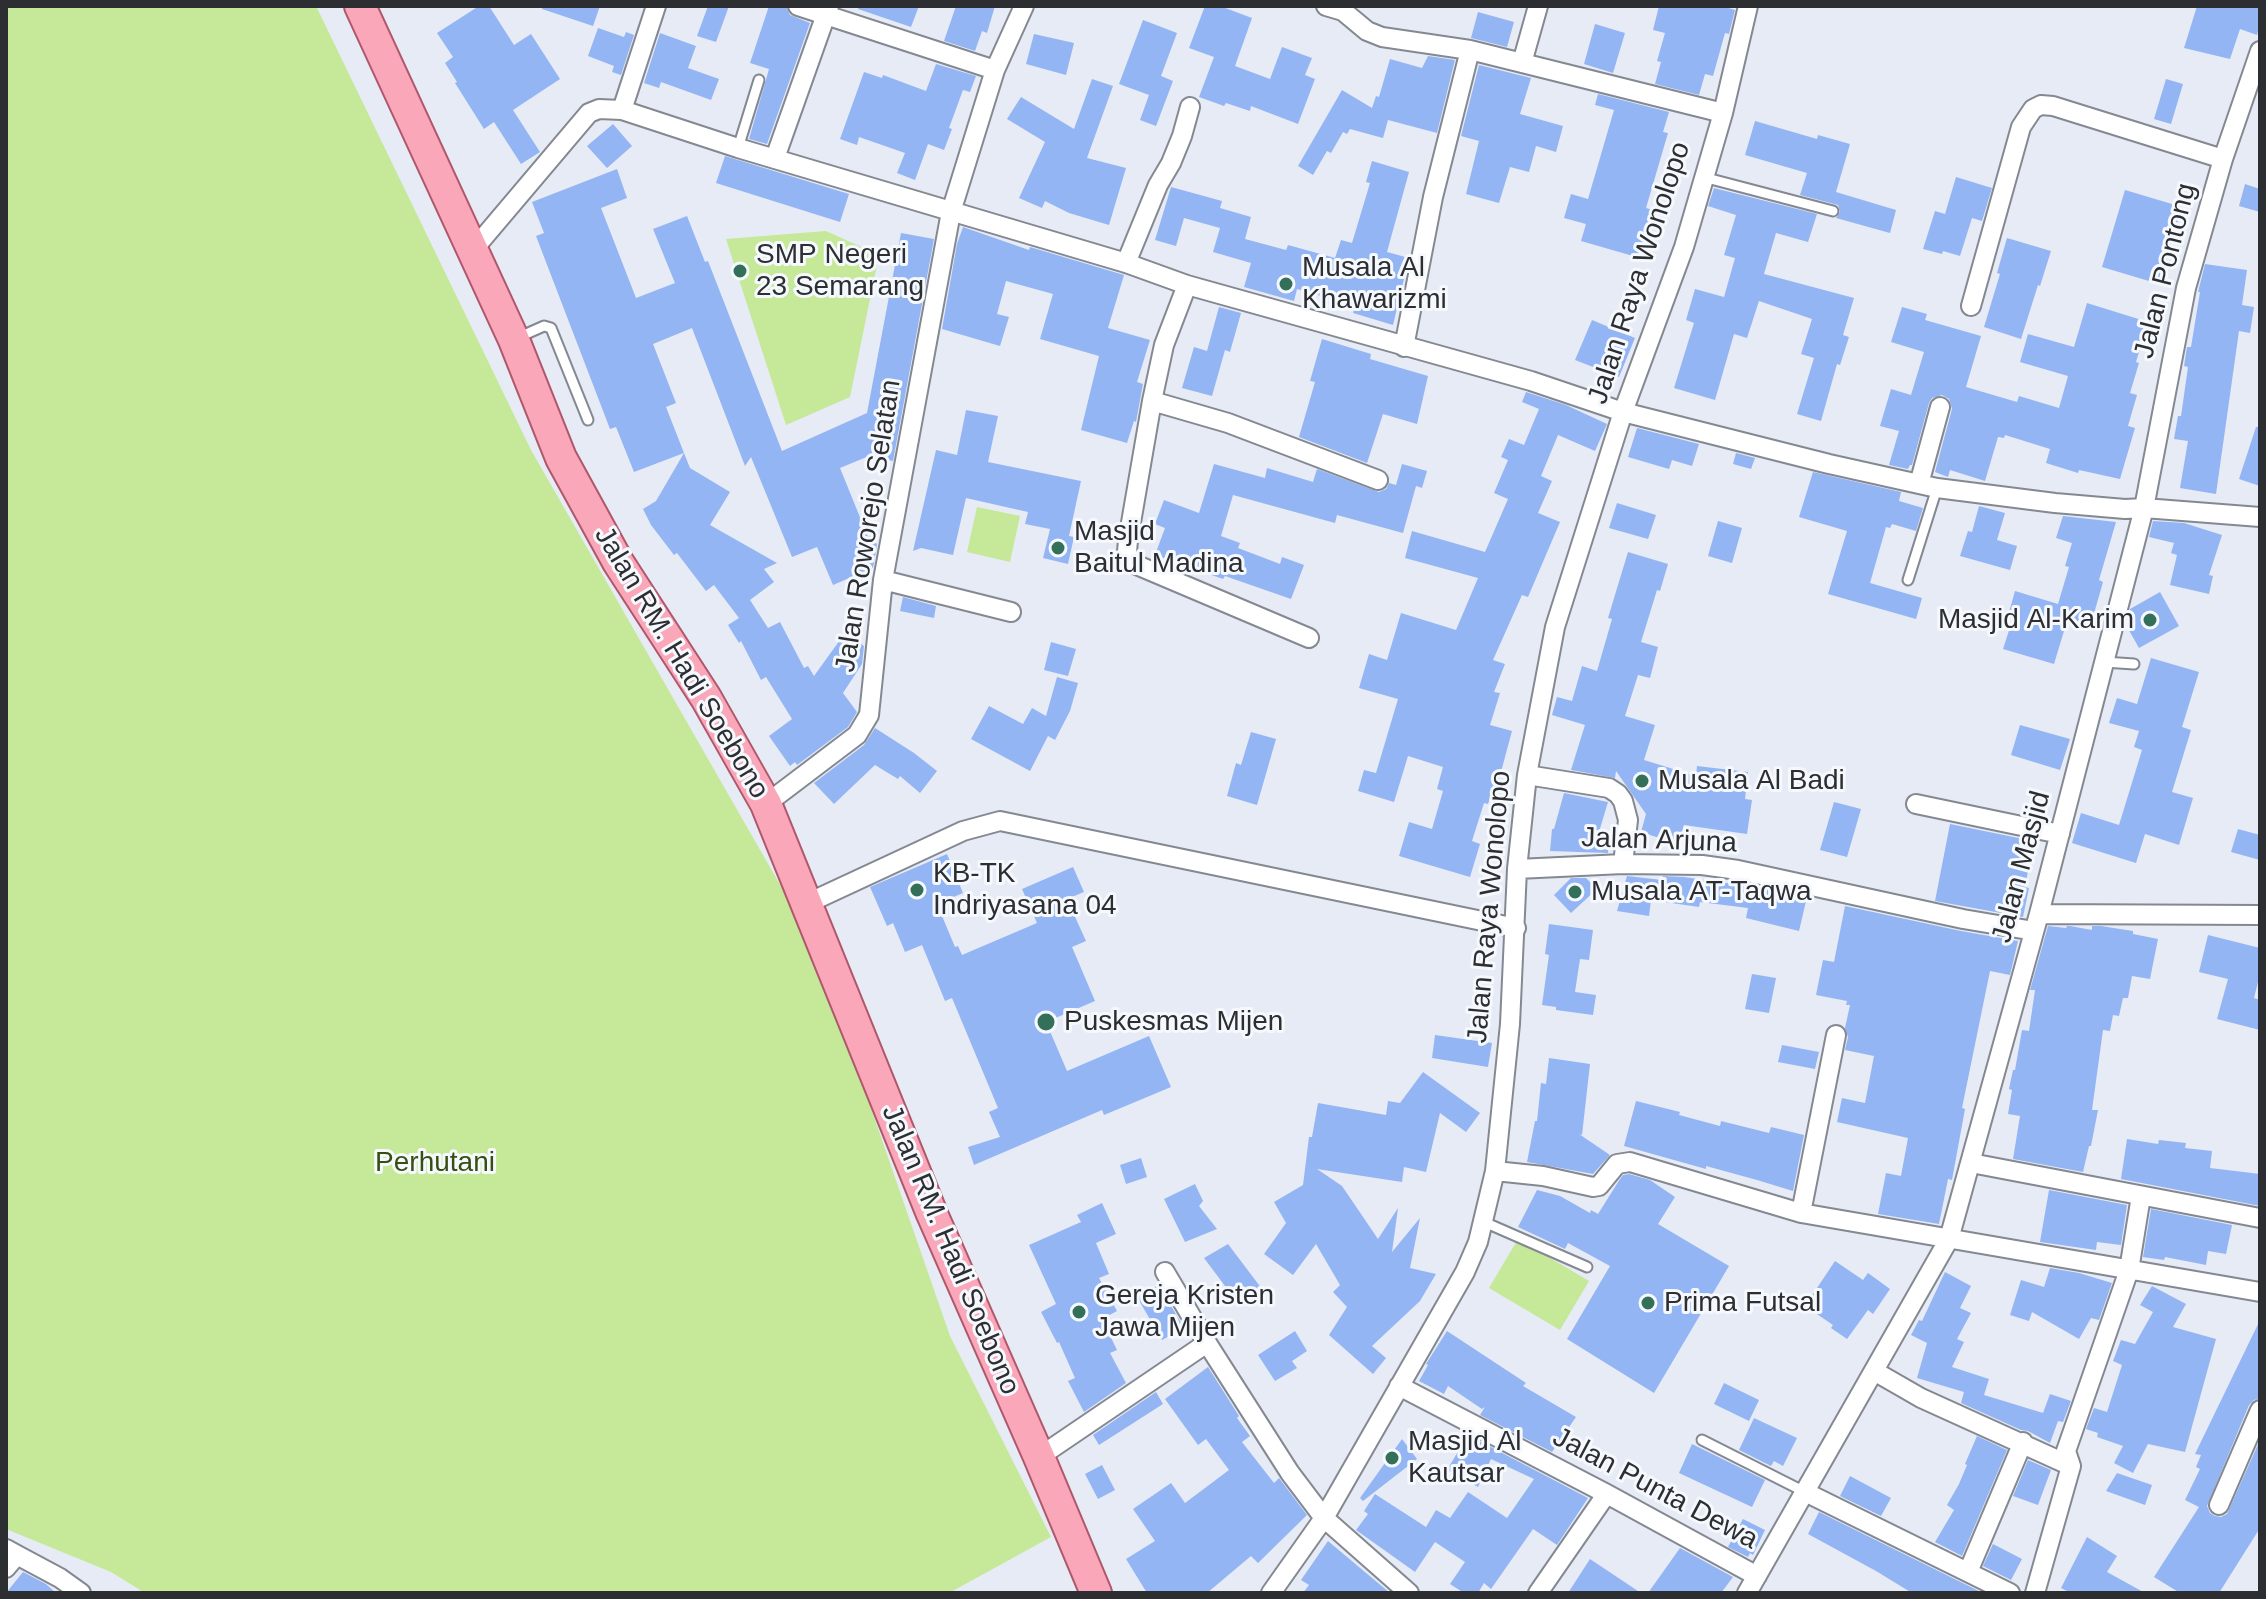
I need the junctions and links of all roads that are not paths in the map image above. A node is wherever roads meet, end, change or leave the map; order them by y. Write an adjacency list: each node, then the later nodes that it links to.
1 (360, 6): 23 (main road, Jalan RM. Hadi Soebono)
2 (656, 6): 15 (street)
3 (798, 6): 8 (street)
4 (1024, 6): 12 (street, Jalan Roworejo Selatan)
5 (1538, 6): 11 (street)
6 (1748, 6): 16 (street, Jalan Raya Wonolopo)
7 (1338, 8): 9 (street)
8 (828, 11): 12 (street); 18 (street)
9 (1470, 50): 11 (street); 28 (street)
10 (2260, 51): 19 (street, Jalan Pontong)
11 (1522, 63): 16 (street)
12 (995, 70): 22 (street, Jalan Roworejo Selatan)
13 (759, 80): 17 (lane)
14 (1190, 107): 24 (street)
15 (622, 110): 17 (street); 23 (street)
16 (1723, 113): 20 (street, Jalan Raya Wonolopo)
17 (738, 148): 18 (street)
18 (775, 158): 22 (street)
19 (2223, 159): 26 (street); 35 (street, Jalan Pontong)
20 (1703, 177): 21 (lane); 31 (street, Jalan Raya Wonolopo)
21 (1833, 211)
22 (951, 212): 24 (street); 37 (street, Jalan Roworejo Selatan)
23 (473, 250): 27 (main road, Jalan RM. Hadi Soebono)
24 (1126, 263): 25 (street)
25 (1187, 285): 28 (street); 29 (street)
26 (1971, 306)
27 (514, 340): 32 (lane); 44 (main road, Jalan RM. Hadi Soebono)
28 (1404, 347): 31 (street)
29 (1152, 401): 33 (street); 40 (street)
30 (1940, 407): 34 (street)
31 (1623, 412): 34 (street); 43 (street, Jalan Raya Wonolopo)
32 (588, 420)
33 (1378, 480)
34 (1928, 486): 35 (street); 38 (lane)
35 (2144, 508): 36 (street); 41 (street, Jalan Masjid)
36 (2259, 513)
37 (883, 580): 39 (street); 44 (street, Jalan Roworejo Selatan)
38 (1908, 580)
39 (1011, 612)
40 (1309, 638)
41 (2104, 662): 42 (lane); 46 (street, Jalan Masjid)
42 (2134, 664)
43 (1527, 775): 47 (street); 48 (street, Jalan Raya Wonolopo)
44 (766, 804): 49 (main road, Jalan RM. Hadi Soebono)
45 (1916, 804): 46 (street)
46 (2060, 834): 51 (street, Jalan Masjid)
47 (1623, 864): 48 (street, Jalan Arjuna); 51 (street, Jalan Arjuna)
48 (1517, 869): 52 (street, Jalan Raya Wonolopo)
49 (808, 903): 52 (street); 71 (main road, Jalan RM. Hadi Soebono)
50 (2260, 915): 51 (street, Jalan Arjuna)
51 (2037, 922): 54 (street, Jalan Masjid)
52 (1516, 928): 55 (street, Jalan Raya Wonolopo)
53 (1836, 1035): 57 (street)
54 (1971, 1163): 56 (street); 60 (street, Jalan Masjid)
55 (1495, 1171): 57 (street); 59 (street, Jalan Raya Wonolopo)
56 (2141, 1196): 58 (street); 62 (street)
57 (1801, 1213): 60 (street)
58 (2260, 1218)
59 (1484, 1222): 61 (lane); 67 (street, Jalan Raya Wonolopo)
60 (1949, 1239): 62 (street); 66 (street, Jalan Masjid)
61 (1587, 1267)
62 (2129, 1270): 64 (street); 72 (street)
63 (1165, 1272): 65 (street)
64 (2260, 1292)
65 (1207, 1343): 71 (street); 76 (street)
66 (1874, 1371): 70 (street); 73 (street, Jalan Masjid)
67 (1399, 1386): 74 (street, Jalan Punta Dewa); 76 (street, Jalan Raya Wonolopo)
68 (2260, 1410): 75 (street)
69 (1702, 1440): 73 (lane)
70 (2023, 1442): 72 (street); 78 (street)
71 (1039, 1457): 81 (main road, Jalan RM. Hadi Soebono)
72 (2071, 1466): 87 (street)
73 (1805, 1492): 78 (street); 79 (street, Jalan Masjid)
74 (1605, 1493): 79 (street, Jalan Punta Dewa); 84 (street)
75 (2219, 1505)
76 (1324, 1518): 82 (street, Jalan Raya Wonolopo); 83 (street)
77 (10, 1557): 80 (street)
78 (1968, 1572): 86 (street)
79 (1757, 1576): 85 (street, Jalan Masjid)
80 (81, 1593)
81 (1096, 1593)
82 (1272, 1593)
83 (1409, 1593)
84 (1538, 1593)
85 (1747, 1593)
86 (2010, 1593)
87 (2035, 1593)

